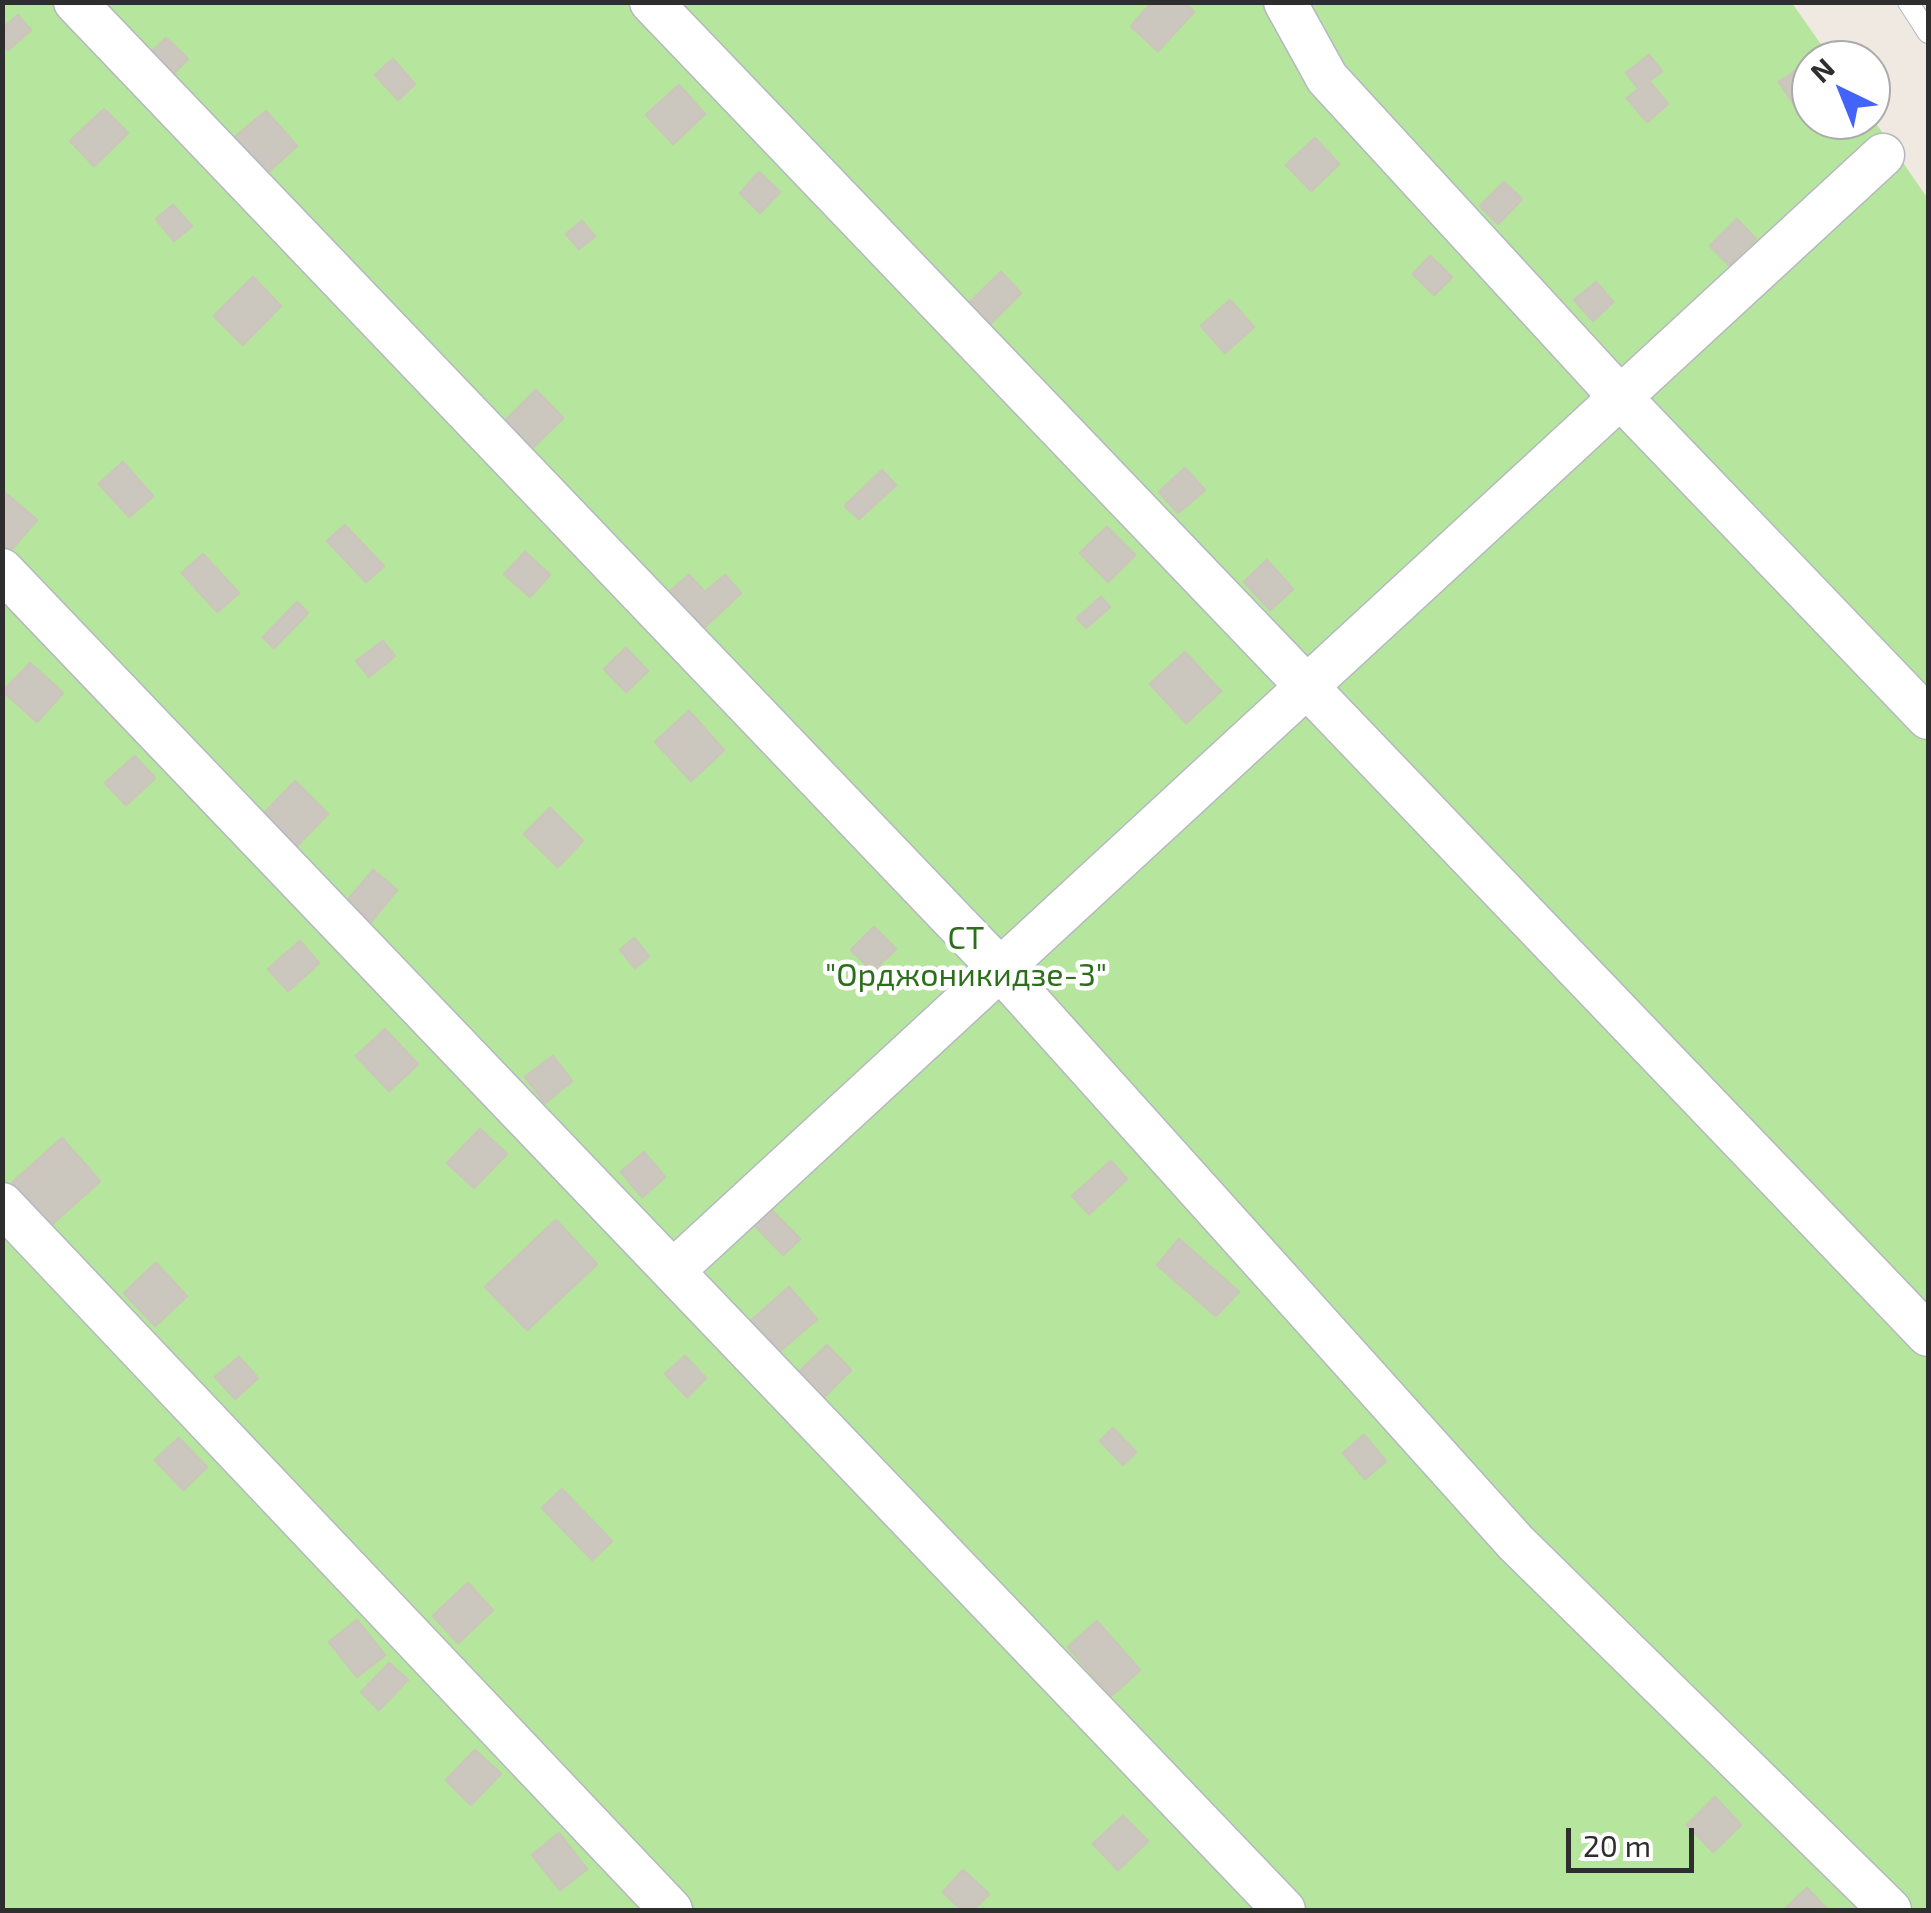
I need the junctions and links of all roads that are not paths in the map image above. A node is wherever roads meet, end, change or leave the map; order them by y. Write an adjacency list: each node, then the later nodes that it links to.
1 (74, 2): 11 (street)
2 (650, 2): 9 (street)
3 (1284, 2): 7 (street)
4 (1908, 2): 5 (lane)
5 (1928, 33)
6 (1882, 156): 7 (street)
7 (1621, 398): 9 (street); 10 (street)
8 (2, 570): 13 (street)
9 (1307, 684): 11 (street); 14 (street)
10 (1928, 718)
11 (998, 968): 13 (street); 17 (street)
12 (2, 1204): 15 (street)
13 (673, 1271): 16 (street)
14 (1928, 1335)
15 (671, 1910)
16 (1284, 1910)
17 (1890, 1910)

